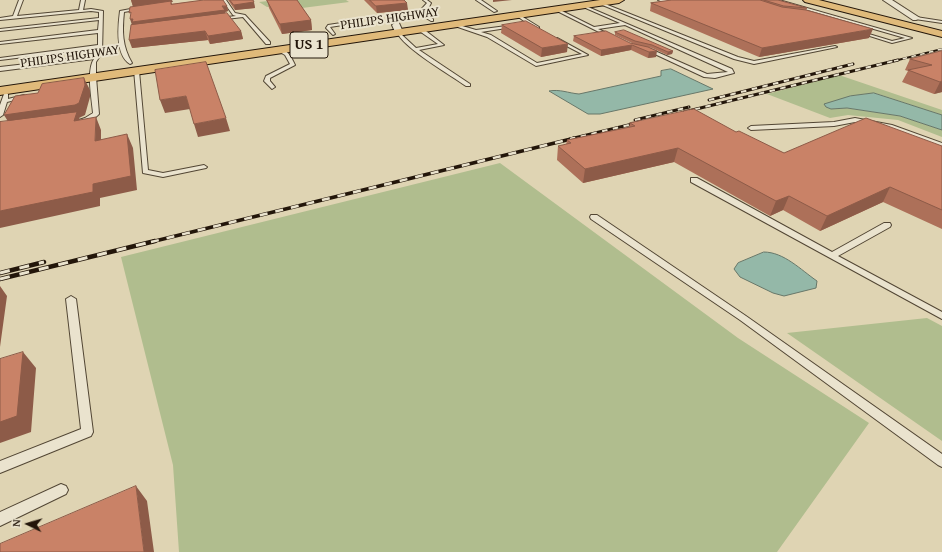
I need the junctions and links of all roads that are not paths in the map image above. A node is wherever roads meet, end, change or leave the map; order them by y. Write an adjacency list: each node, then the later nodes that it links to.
1 (21, 0): 23 (lane)
2 (83, 0): 18 (lane)
3 (224, 0): 22 (lane)
4 (425, 0): 28 (lane)
5 (478, 0): 19 (lane)
6 (571, 0): 15 (main road, PHILIPS HIGHWAY / US 1)
7 (619, 0): 14 (main road, PHILIPS HIGHWAY / US 1)
8 (660, 0): 9 (lane)
9 (681, 0)
10 (775, 0): 43 (lane)
11 (808, 0): 47 (main road)
12 (831, 0): 34 (main road)
13 (887, 0): 24 (street)
14 (601, 3): 16 (main road, PHILIPS HIGHWAY / US 1); 56 (lane)
15 (554, 4): 16 (main road, PHILIPS HIGHWAY / US 1); 19 (main road, PHILIPS HIGHWAY / US 1); 20 (main road, PHILIPS HIGHWAY / US 1); 36 (lane)
16 (582, 5): 33 (lane)
17 (146, 8): 44 (lane)
18 (81, 11): 21 (lane); 26 (lane)
19 (495, 11): 28 (main road, PHILIPS HIGHWAY / US 1)
20 (518, 15): 31 (main road, PHILIPS HIGHWAY / US 1); 32 (lane)
21 (26, 16): 23 (lane); 35 (lane)
22 (242, 16): 27 (lane); 52 (lane)
23 (15, 17): 25 (lane)
24 (916, 18): 30 (lane)
25 (0, 19)
26 (100, 19): 35 (lane); 40 (lane)
27 (214, 20)
28 (432, 20): 37 (main road, PHILIPS HIGHWAY / US 1)
29 (361, 21): 46 (lane)
30 (942, 22)
31 (453, 24): 38 (main road, PHILIPS HIGHWAY / US 1); 45 (lane)
32 (528, 24): 42 (lane); 45 (lane)
33 (625, 24): 36 (lane); 50 (lane)
34 (942, 27)
35 (21, 28): 39 (lane)
36 (593, 28): 49 (lane)
37 (397, 29): 38 (main road, PHILIPS HIGHWAY / US 1); 46 (main road, PHILIPS HIGHWAY / US 1); 57 (lane); 58 (main road, PHILIPS HIGHWAY / US 1)
38 (420, 29): 57 (lane)
39 (0, 31)
40 (100, 31): 51 (lane); 55 (lane)
41 (128, 31): 44 (lane)
42 (541, 31)
43 (854, 31)
44 (120, 32): 61 (lane)
45 (477, 32): 48 (lane)
46 (333, 34): 52 (main road, PHILIPS HIGHWAY / US 1)
47 (942, 34)
48 (554, 38)
49 (619, 40)
50 (668, 42): 53 (lane); 54 (lane)
51 (0, 43)
52 (268, 43): 61 (main road, PHILIPS HIGHWAY / US 1)
53 (654, 44)
54 (648, 45)
55 (99, 46): 59 (lane); 60 (lane)
56 (835, 47)
57 (416, 49): 64 (lane)
58 (280, 50): 61 (main road, PHILIPS HIGHWAY / US 1); 65 (lane)
59 (98, 57): 62 (lane); 63 (lane)
60 (0, 59)
61 (133, 67): 63 (main road, PHILIPS HIGHWAY / US 1); 73 (lane)
62 (0, 69)
63 (93, 77): 66 (lane); 67 (main road, PHILIPS HIGHWAY / US 1); 70 (lane)
64 (468, 85)
65 (272, 86)
66 (86, 87)
67 (3, 91): 68 (lane); 69 (lane)
68 (34, 96)
69 (0, 115)
70 (75, 122)
71 (751, 128): 72 (lane)
72 (942, 145)
73 (204, 167)
74 (694, 180): 77 (lane)
75 (594, 217): 80 (lane)
76 (887, 225): 77 (lane)
77 (833, 255): 79 (lane)
78 (72, 299): 81 (lane)
79 (942, 316)
80 (942, 461)
81 (0, 467)
82 (61, 490): 83 (lane)
83 (0, 519)

